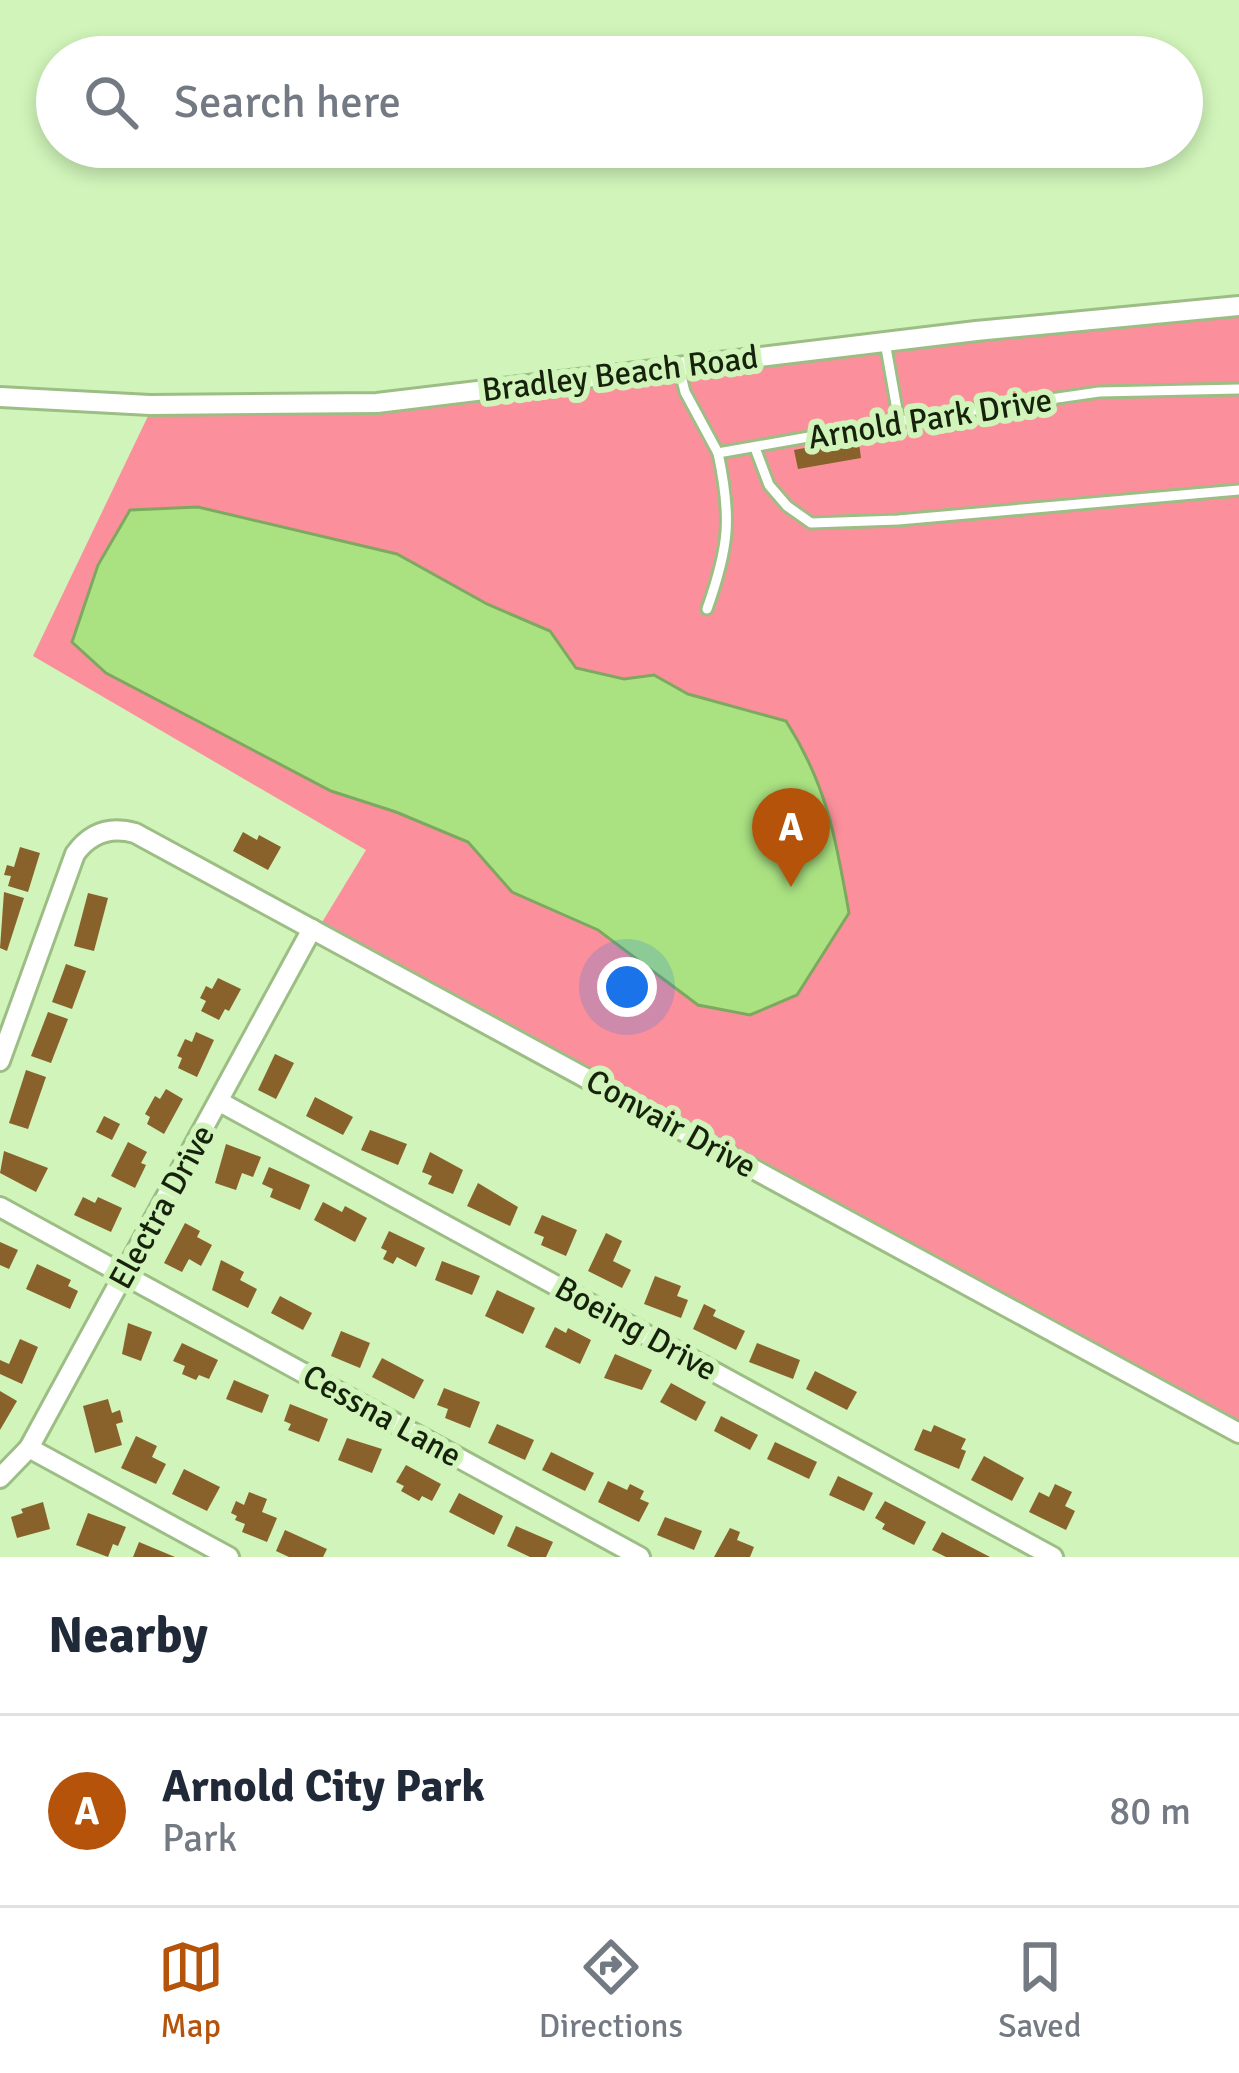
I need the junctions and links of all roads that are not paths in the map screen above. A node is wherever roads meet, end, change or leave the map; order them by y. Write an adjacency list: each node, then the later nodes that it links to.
1 (1239, 306): 2 (street, Bradley Beach Road)
2 (885, 342): 3 (street, Bradley Beach Road); 6 (lane)
3 (679, 367): 5 (street, Bradley Beach Road); 8 (lane)
4 (1239, 389): 6 (lane, Arnold Park Drive)
5 (0, 397)
6 (899, 421): 7 (lane, Arnold Park Drive)
7 (755, 448): 8 (lane, Arnold Park Drive); 9 (lane)
8 (718, 454): 10 (lane)
9 (1239, 490)
10 (707, 609)
11 (312, 929): 12 (street, Convair Drive); 13 (street, Electra Drive); 16 (street, Convair Drive)
12 (0, 1061)
13 (220, 1102): 15 (street, Electra Drive); 21 (street, Boeing Drive)
14 (0, 1207): 15 (street, Cessna Lane)
15 (125, 1275): 17 (street, Electra Drive); 20 (street, Cessna Lane)
16 (1239, 1433)
17 (29, 1448): 18 (street, Electra Drive); 19 (street)
18 (0, 1478)
19 (229, 1557)
20 (640, 1557)
21 (1052, 1557)

